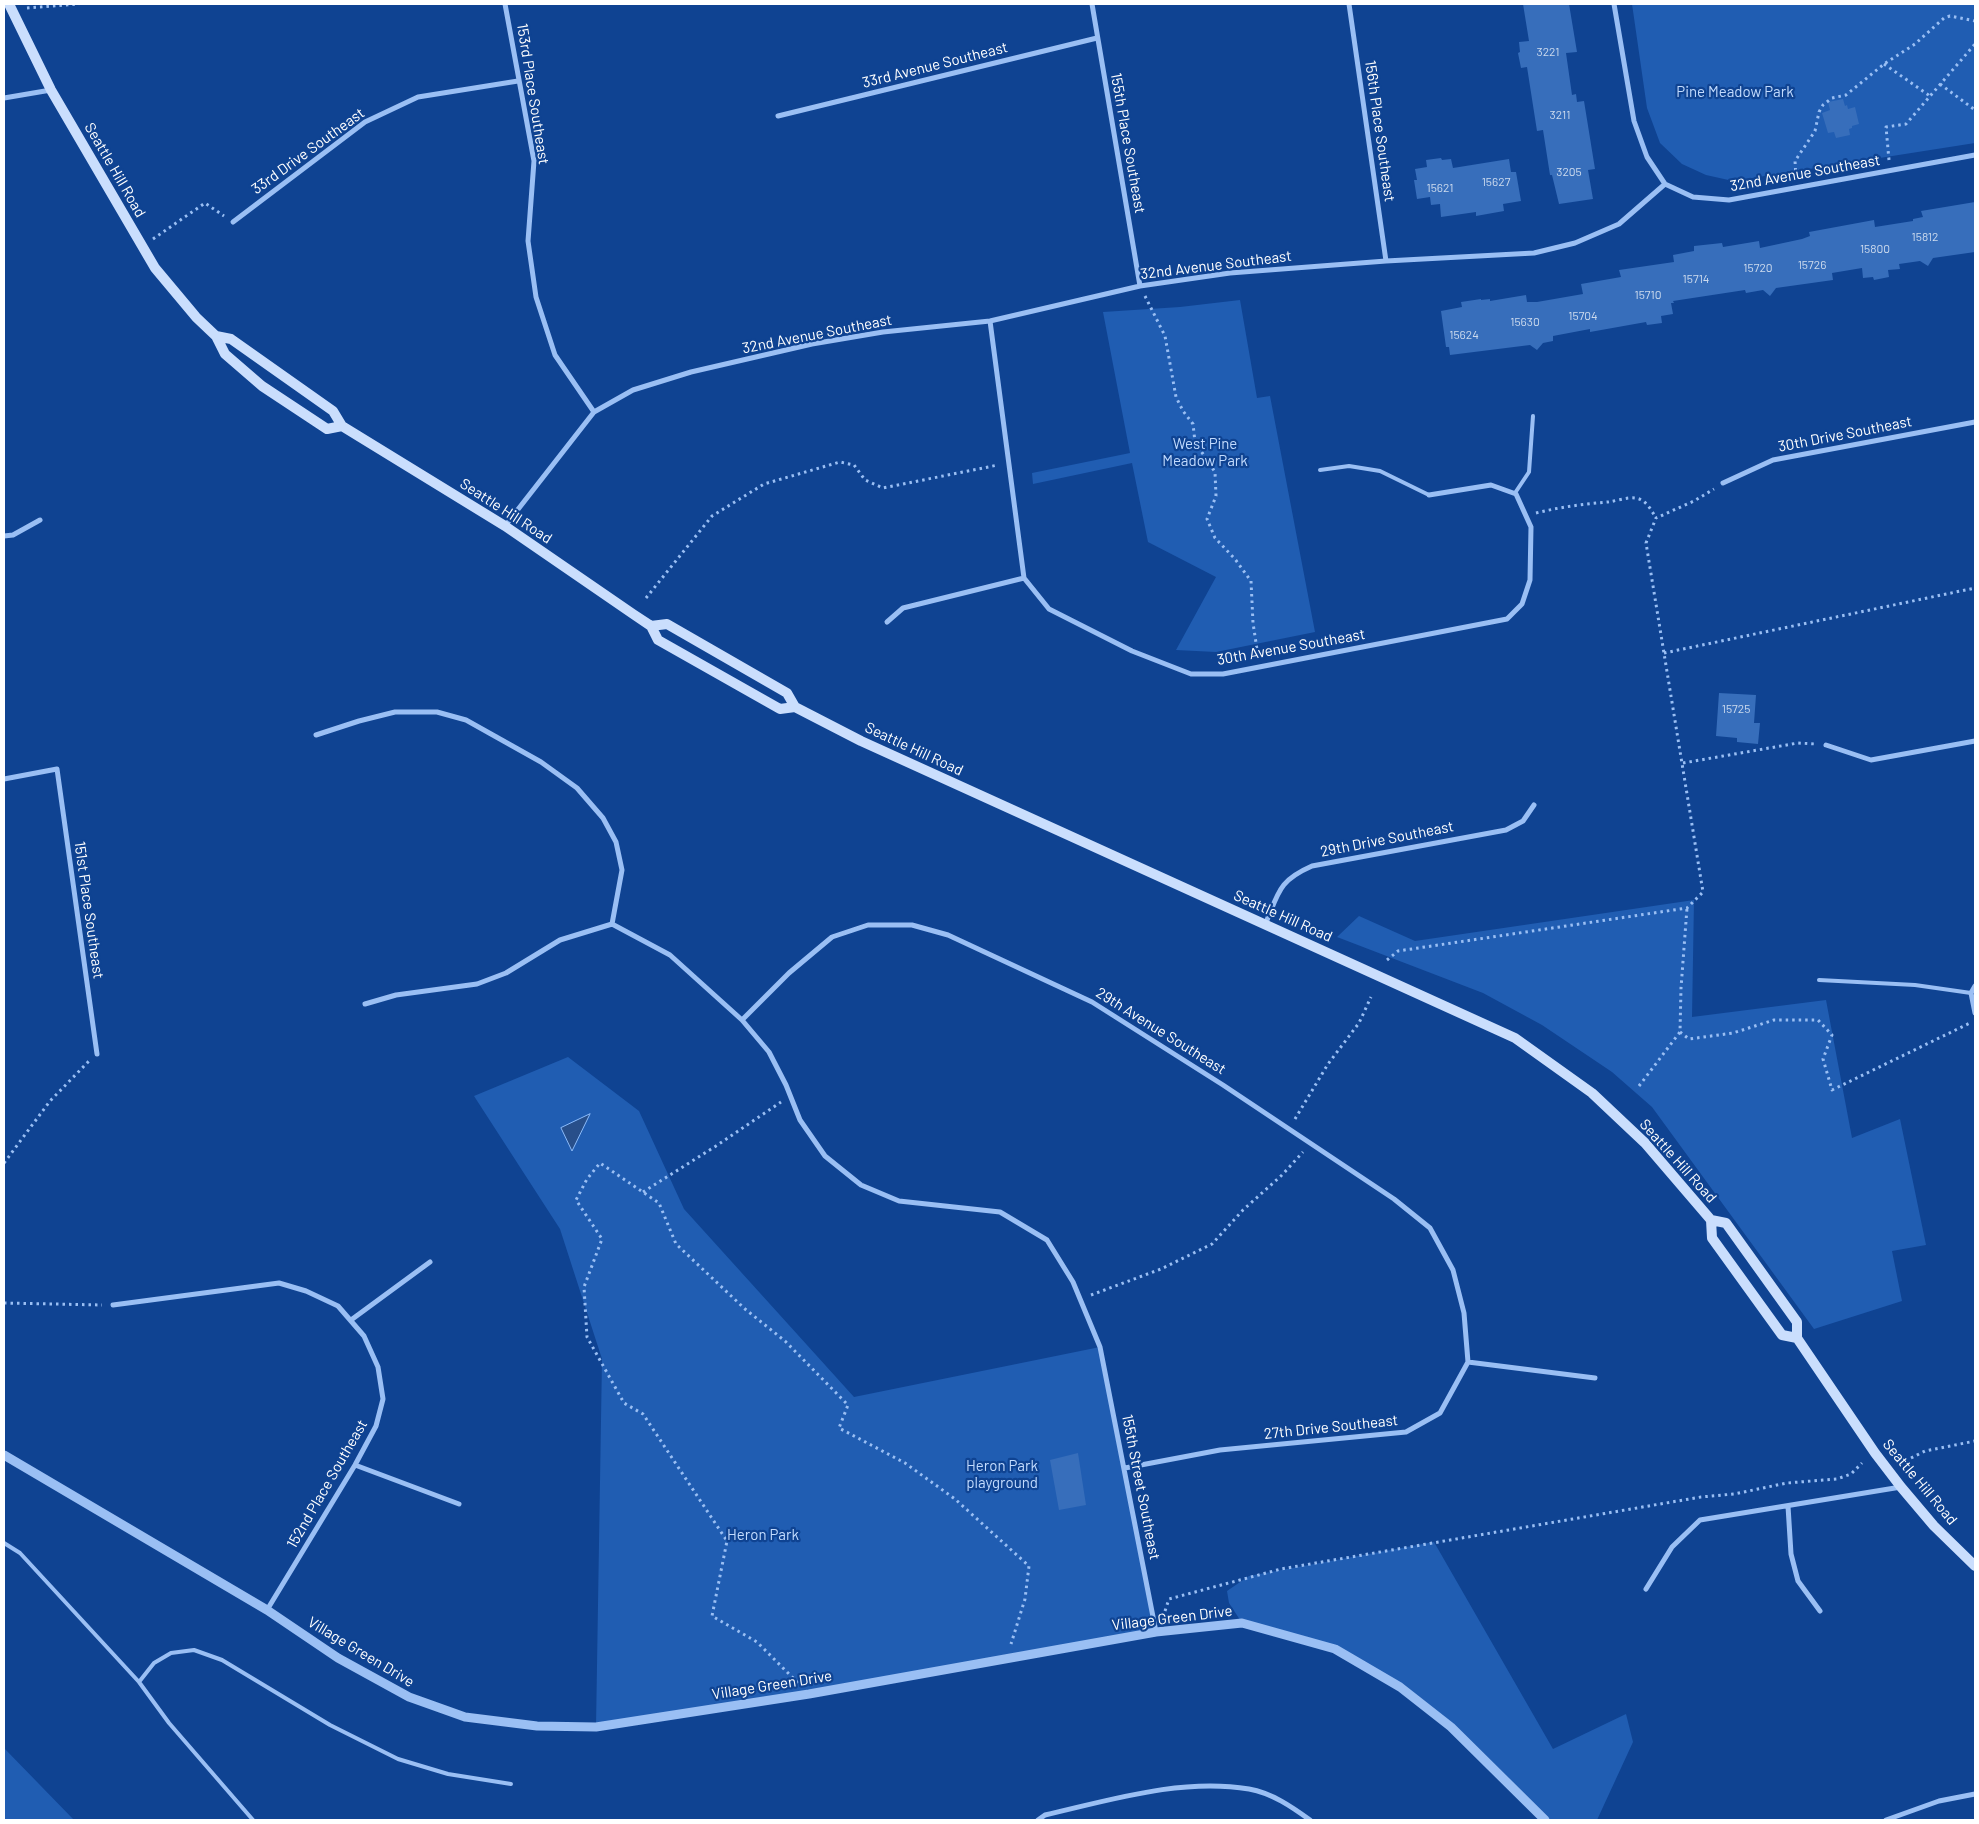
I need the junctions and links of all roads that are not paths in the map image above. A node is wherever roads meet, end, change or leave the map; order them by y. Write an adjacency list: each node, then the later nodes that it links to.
1 (505, 4): 7 (street, 153rd Place Southeast)
2 (1092, 4): 6 (street, 155th Place Southeast)
3 (1349, 4): 14 (street, 156th Place Southeast)
4 (1614, 4): 12 (street)
5 (10, 6): 8 (main road, Seattle Hill Road)
6 (1097, 38): 10 (street, 33rd Avenue Southeast); 15 (street, 155th Place Southeast)
7 (518, 81): 13 (street, 33rd Drive Southeast); 18 (street, 153rd Place Southeast)
8 (52, 90): 9 (street); 17 (main road, Seattle Hill Road)
9 (4, 98)
10 (778, 116)
11 (1975, 155): 12 (street, 32nd Avenue Southeast)
12 (1665, 184): 14 (street, 32nd Avenue Southeast)
13 (233, 222)
14 (1386, 261): 15 (street, 32nd Avenue Southeast)
15 (1140, 286): 16 (street, 32nd Avenue Southeast)
16 (990, 321): 18 (street, 32nd Avenue Southeast); 29 (street)
17 (216, 336): 21 (main road, Seattle Hill Road); 21 (main road, Seattle Hill Road)
18 (594, 412): 27 (street, 32nd Avenue Southeast)
19 (1533, 416): 24 (lane)
20 (1975, 422): 23 (street, 30th Drive Southeast)
21 (342, 426): 27 (main road, Seattle Hill Road)
22 (1320, 470): 25 (lane)
23 (1723, 483)
24 (1515, 494): 25 (street); 29 (street, 30th Avenue Southeast)
25 (1429, 495)
26 (40, 520): 28 (street)
27 (505, 526): 31 (main road, Seattle Hill Road)
28 (4, 536)
29 (1024, 578): 30 (street)
30 (888, 622)
31 (651, 626): 32 (main road, Seattle Hill Road); 32 (main road, Seattle Hill Road)
32 (795, 707): 39 (main road, Seattle Hill Road)
33 (316, 735): 38 (street)
34 (1975, 741): 35 (street)
35 (1826, 745)
36 (4, 779): 46 (street, 151st Place Southeast)
37 (1534, 804): 39 (street, 29th Drive Southeast)
38 (612, 924): 43 (street); 45 (street, 155th Street Southeast)
39 (1266, 925): 47 (main road, Seattle Hill Road)
40 (1818, 980): 42 (lane)
41 (1975, 986): 42 (street)
42 (1971, 993): 44 (street)
43 (365, 1004)
44 (1975, 1013)
45 (742, 1020): 52 (street, 29th Avenue Southeast); 56 (street, 155th Street Southeast)
46 (97, 1054)
47 (1711, 1220): 51 (main road, Seattle Hill Road); 51 (main road, Seattle Hill Road)
48 (430, 1262): 50 (street)
49 (113, 1305): 50 (street, 152nd Place Southeast)
50 (351, 1320): 55 (street, 152nd Place Southeast)
51 (1797, 1338): 57 (main road, Seattle Hill Road)
52 (1468, 1362): 53 (street); 56 (street, 27th Drive Southeast)
53 (1595, 1378)
54 (4, 1455): 63 (street, Village Green Drive)
55 (355, 1465): 58 (street); 63 (street, 152nd Place Southeast)
56 (1125, 1468): 65 (street, 155th Street Southeast)
57 (1901, 1488): 59 (street); 61 (main road, Seattle Hill Road)
58 (459, 1504)
59 (1788, 1506): 62 (street); 64 (street)
60 (4, 1543): 66 (lane)
61 (1975, 1566)
62 (1646, 1589)
63 (267, 1610): 65 (street, Village Green Drive)
64 (1820, 1611)
65 (1156, 1632): 72 (street, Village Green Drive)
66 (138, 1682): 67 (lane); 69 (lane)
67 (511, 1784)
68 (1975, 1794): 73 (street)
69 (252, 1820)
70 (1038, 1820): 71 (street)
71 (1310, 1820)
72 (1545, 1820)
73 (1886, 1820)

